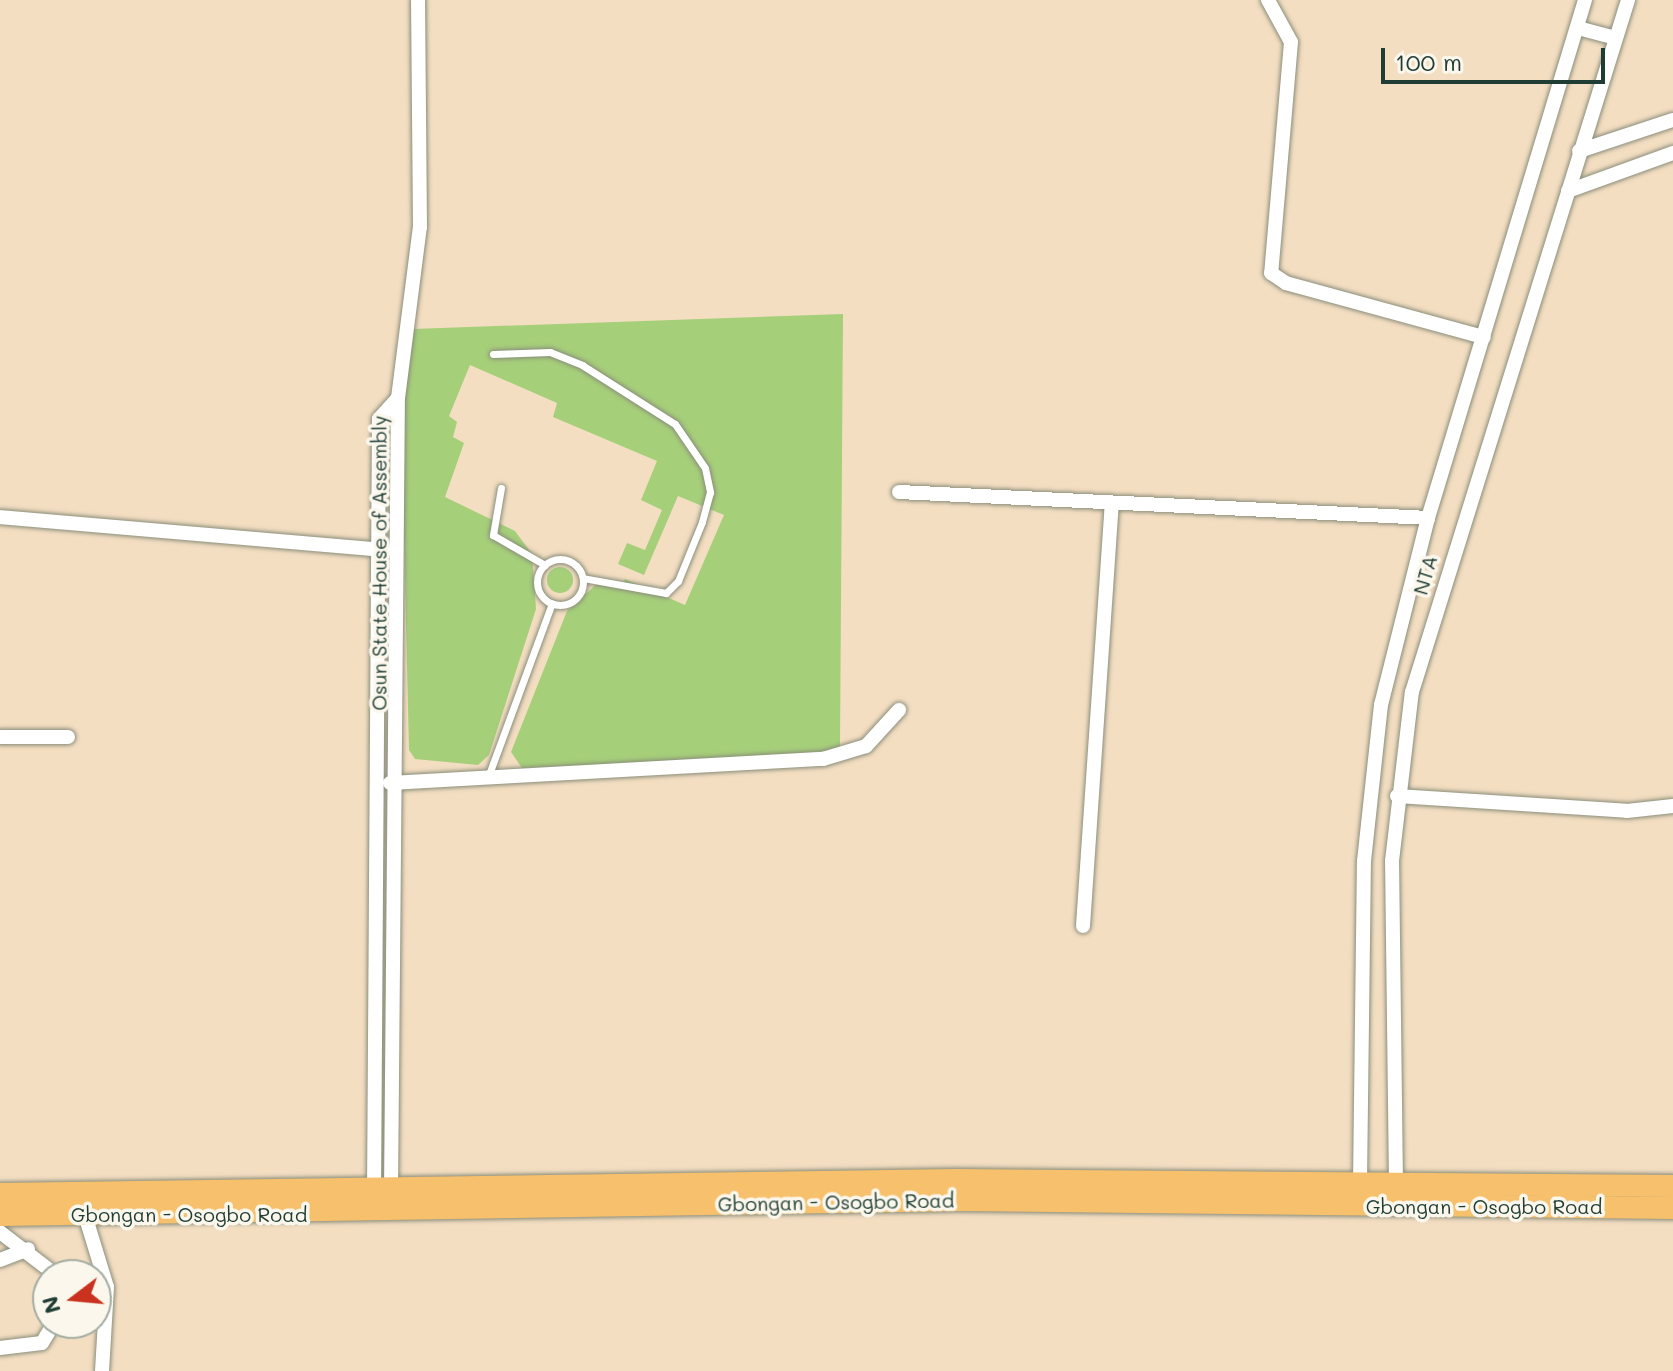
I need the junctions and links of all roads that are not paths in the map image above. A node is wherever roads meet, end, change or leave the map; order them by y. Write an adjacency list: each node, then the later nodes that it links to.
1 (418, 0): 13 (street)
2 (1268, 0): 11 (street)
3 (1585, 0): 5 (street)
4 (1628, 0): 6 (street, NTA)
5 (1578, 28): 6 (street); 11 (street)
6 (1616, 38): 8 (street, NTA)
7 (1673, 120): 8 (street)
8 (1579, 151): 10 (street, NTA)
9 (1673, 153): 10 (street)
10 (1568, 191): 30 (street, NTA)
11 (1484, 337): 18 (street)
12 (493, 354): 22 (lane)
13 (398, 398): 19 (street, Osun State House of Assembly); 20 (street, Osun State House of Assembly)
14 (501, 488): 21 (lane)
15 (899, 492): 16 (street)
16 (1112, 504): 18 (street); 32 (street)
17 (0, 517): 19 (street)
18 (1428, 518): 33 (street)
19 (380, 550): 20 (street); 28 (street, Osun State House of Assembly)
20 (397, 552): 29 (street, Osun State House of Assembly)
21 (545, 565): 22 (lane); 23 (lane)
22 (583, 578): 23 (lane)
23 (552, 603): 27 (lane)
24 (899, 710): 27 (street)
25 (0, 737): 26 (street)
26 (68, 737)
27 (488, 777): 29 (street)
28 (379, 782): 29 (street); 37 (street, Osun State House of Assembly)
29 (399, 783): 37 (street, Osun State House of Assembly)
30 (1397, 796): 31 (street); 34 (street, NTA)
31 (1673, 806)
32 (1083, 926)
33 (1360, 1184): 34 (main road, Gbongan - Osogbo Road); 37 (main road, Gbongan - Osogbo Road)
34 (1396, 1184): 35 (main road, Gbongan - Osogbo Road)
35 (1673, 1186)
36 (0, 1194): 37 (main road, Gbongan - Osogbo Road)
37 (382, 1203): 38 (main road, Gbongan - Osogbo Road); 40 (main road, Gbongan - Osogbo Road)
38 (1673, 1208)
39 (0, 1215): 40 (main road, Gbongan - Osogbo Road)
40 (85, 1215): 44 (street)
41 (0, 1232): 42 (street)
42 (28, 1249): 43 (street); 45 (street)
43 (38, 1259)
44 (95, 1259)
45 (0, 1260)
46 (44, 1339): 48 (street)
47 (102, 1339): 49 (street)
48 (0, 1348)
49 (102, 1371)

